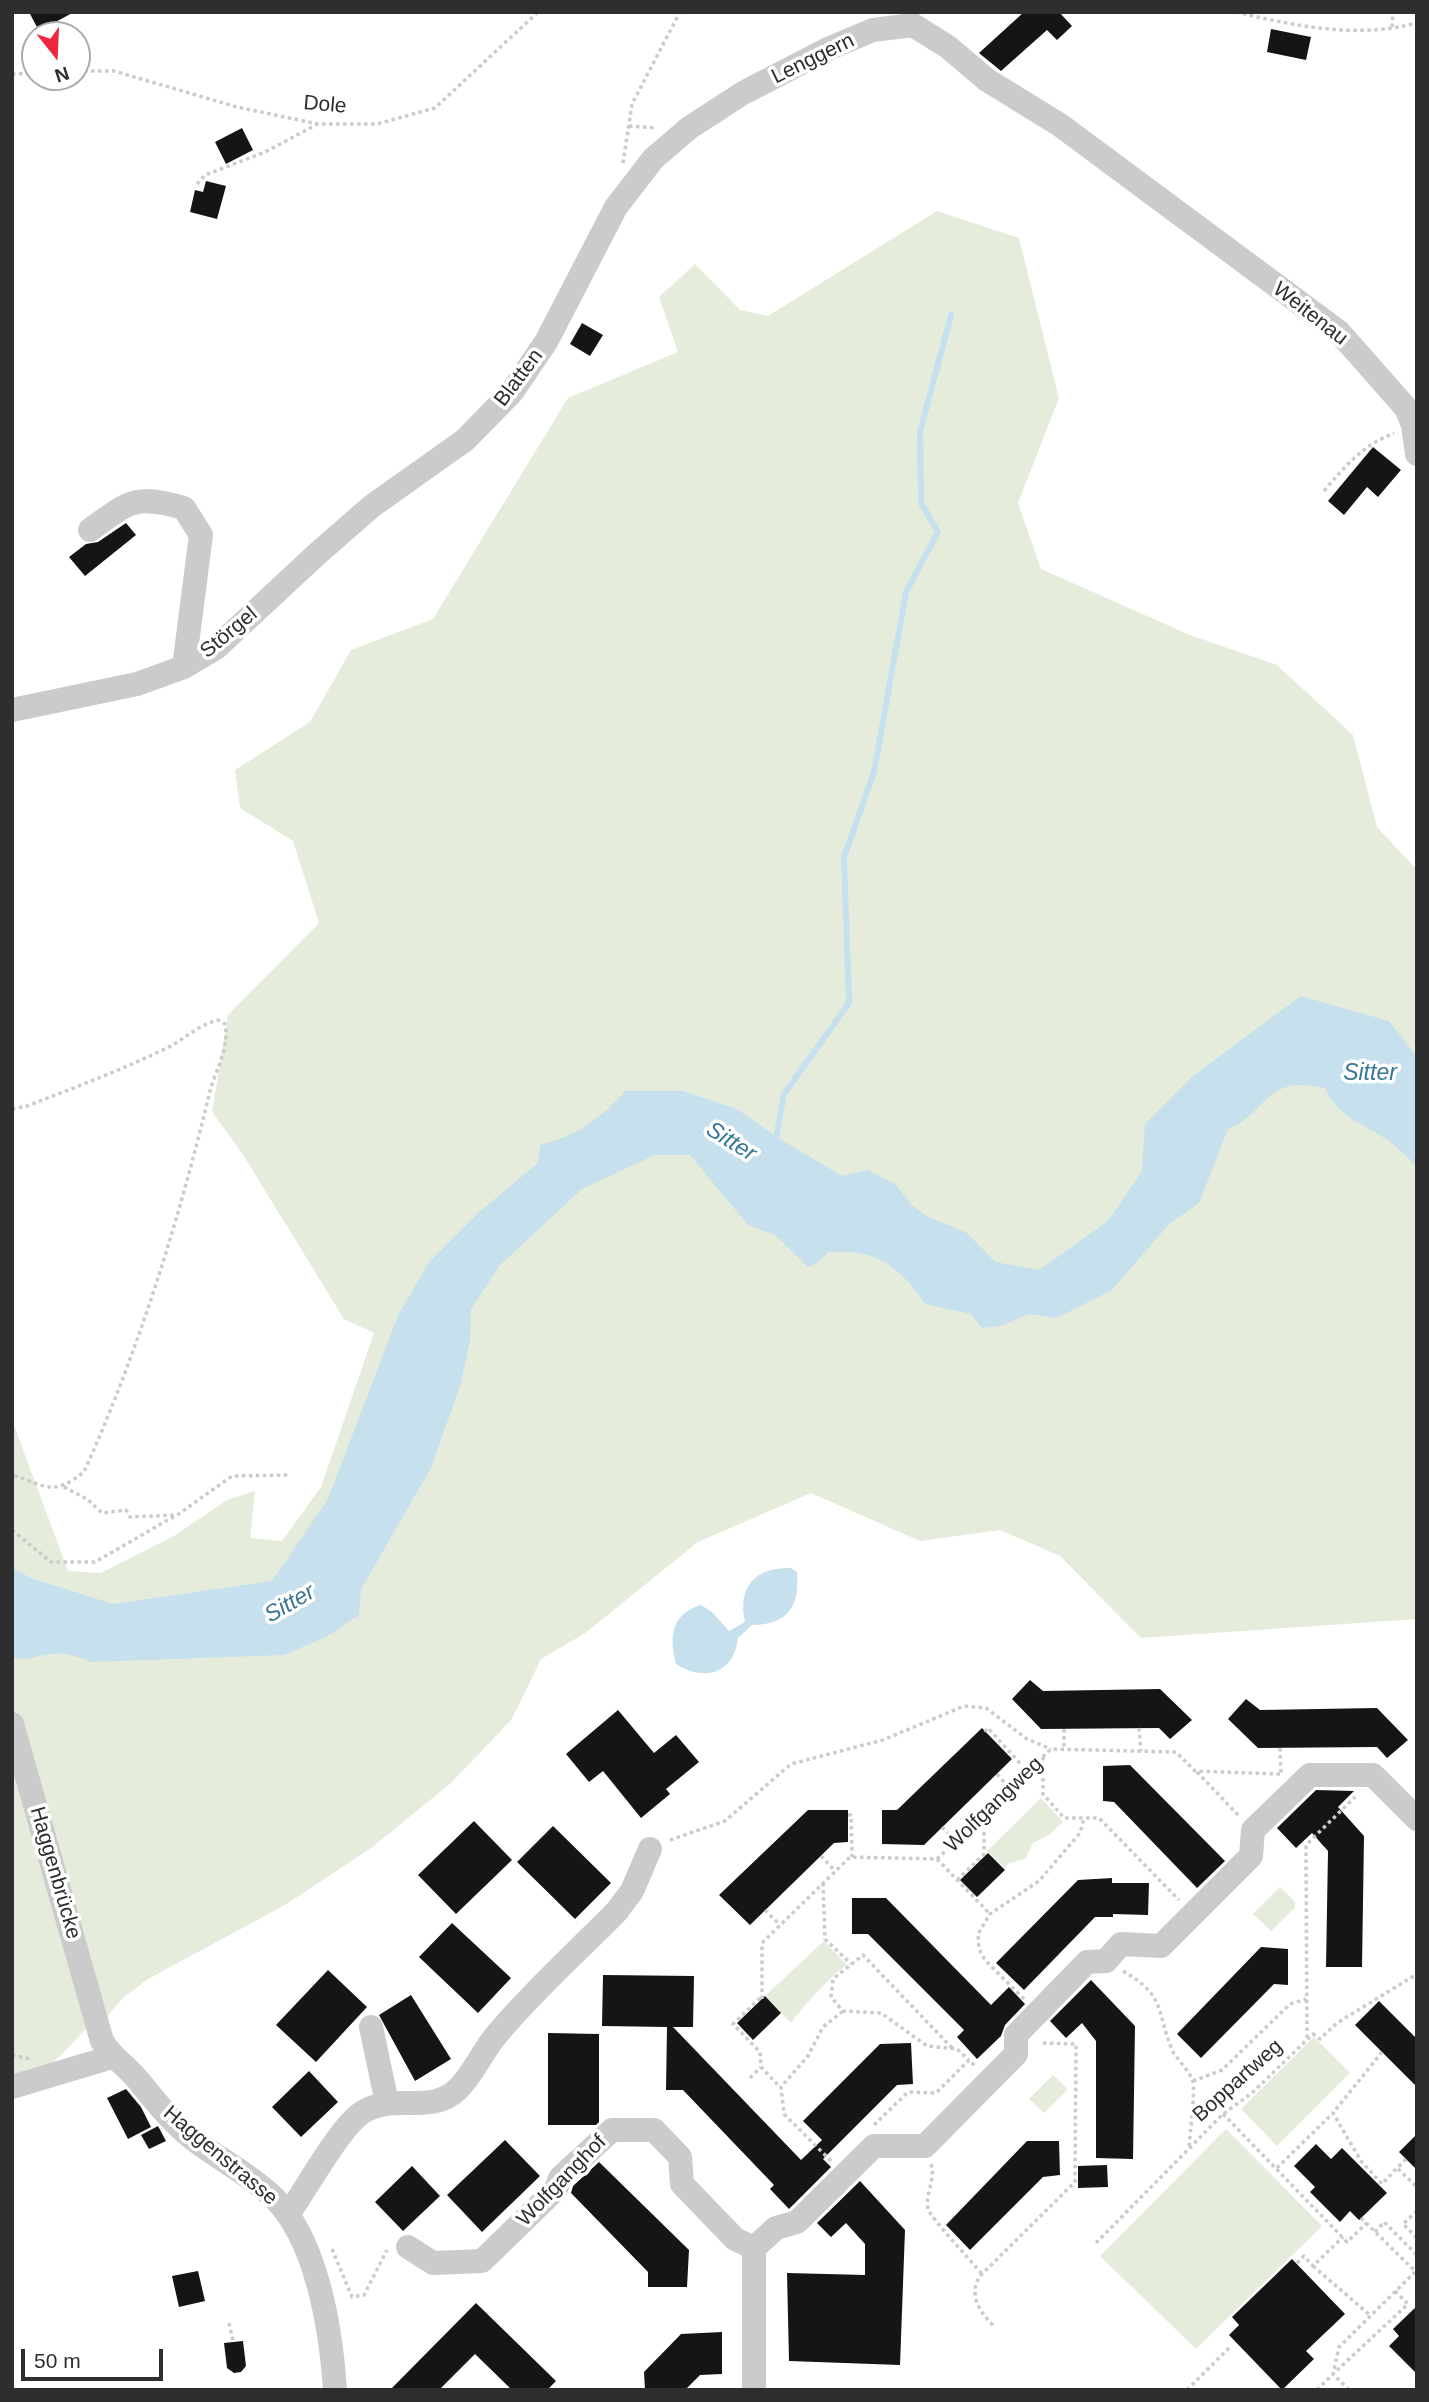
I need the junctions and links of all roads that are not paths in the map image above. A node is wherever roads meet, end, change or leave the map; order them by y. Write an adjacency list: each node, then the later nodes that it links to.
1 (616, 207): 2 (street, Lenggern); 5 (street, Blatten)
2 (1265, 279): 3 (street, Weitenau)
3 (1415, 424): 4 (street, Weitenau)
4 (1417, 454)
5 (372, 506): 7 (street, Störgel)
6 (90, 530): 7 (street)
7 (184, 667): 8 (street, Störgel)
8 (12, 710)
9 (12, 1724): 12 (street, Haggenbrücke)
10 (1417, 1819): 19 (street)
11 (650, 1849): 16 (street)
12 (97, 2022): 14 (street, Haggenstrasse)
13 (372, 2026): 16 (street)
14 (112, 2057): 15 (street); 17 (street, Haggenstrasse)
15 (12, 2087)
16 (387, 2103): 17 (street)
17 (288, 2214): 20 (street, Haggenstrasse)
18 (408, 2247): 19 (street, Wolfganghof)
19 (754, 2248): 21 (street)
20 (334, 2390)
21 (754, 2390)

